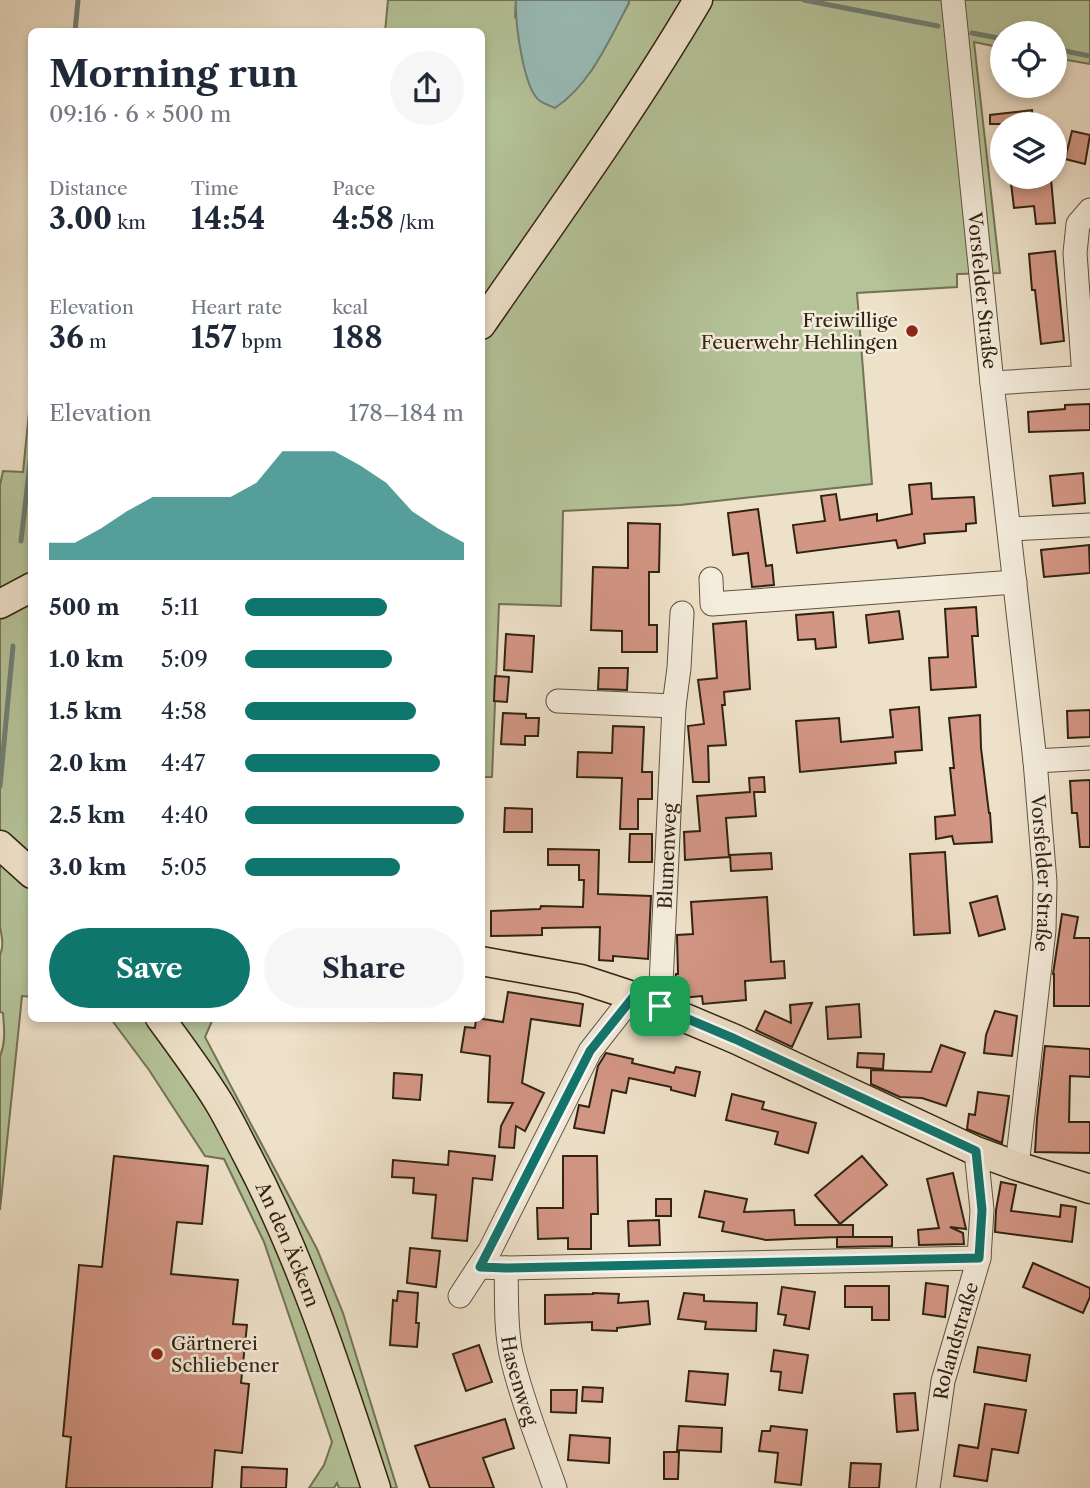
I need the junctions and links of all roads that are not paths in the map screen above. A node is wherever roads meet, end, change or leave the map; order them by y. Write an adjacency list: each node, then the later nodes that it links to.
1 (698, 0): 4 (main road)
2 (953, 0): 6 (street, Vorsfelder Straße)
3 (1090, 210): 5 (street)
4 (485, 319)
5 (1087, 377): 6 (street)
6 (992, 383): 8 (street, Vorsfelder Straße)
7 (1090, 525): 8 (street)
8 (1010, 529): 10 (street, Vorsfelder Straße)
9 (711, 579): 10 (street)
10 (1015, 582): 19 (street, Vorsfelder Straße)
11 (28, 587): 13 (main road)
12 (28, 588): 14 (main road)
13 (0, 593)
14 (0, 604)
15 (682, 613): 17 (street, Blumenweg)
16 (558, 701): 17 (street)
17 (674, 706): 22 (street, Blumenweg)
18 (1090, 758): 19 (street)
19 (1035, 761): 25 (street, Vorsfelder Straße)
20 (485, 962): 21 (main road)
21 (634, 996): 22 (main road); 28 (street)
22 (660, 1006): 24 (main road)
23 (163, 1022): 31 (main road, An den Äckern)
24 (976, 1151): 25 (main road); 27 (street, Rolandstraße)
25 (1017, 1166): 26 (main road)
26 (1090, 1189)
27 (979, 1258): 29 (street); 33 (street, Rolandstraße)
28 (480, 1267): 29 (street); 30 (street)
29 (506, 1268): 32 (street, Hasenweg)
30 (460, 1296)
31 (376, 1488)
32 (555, 1488)
33 (928, 1488)

